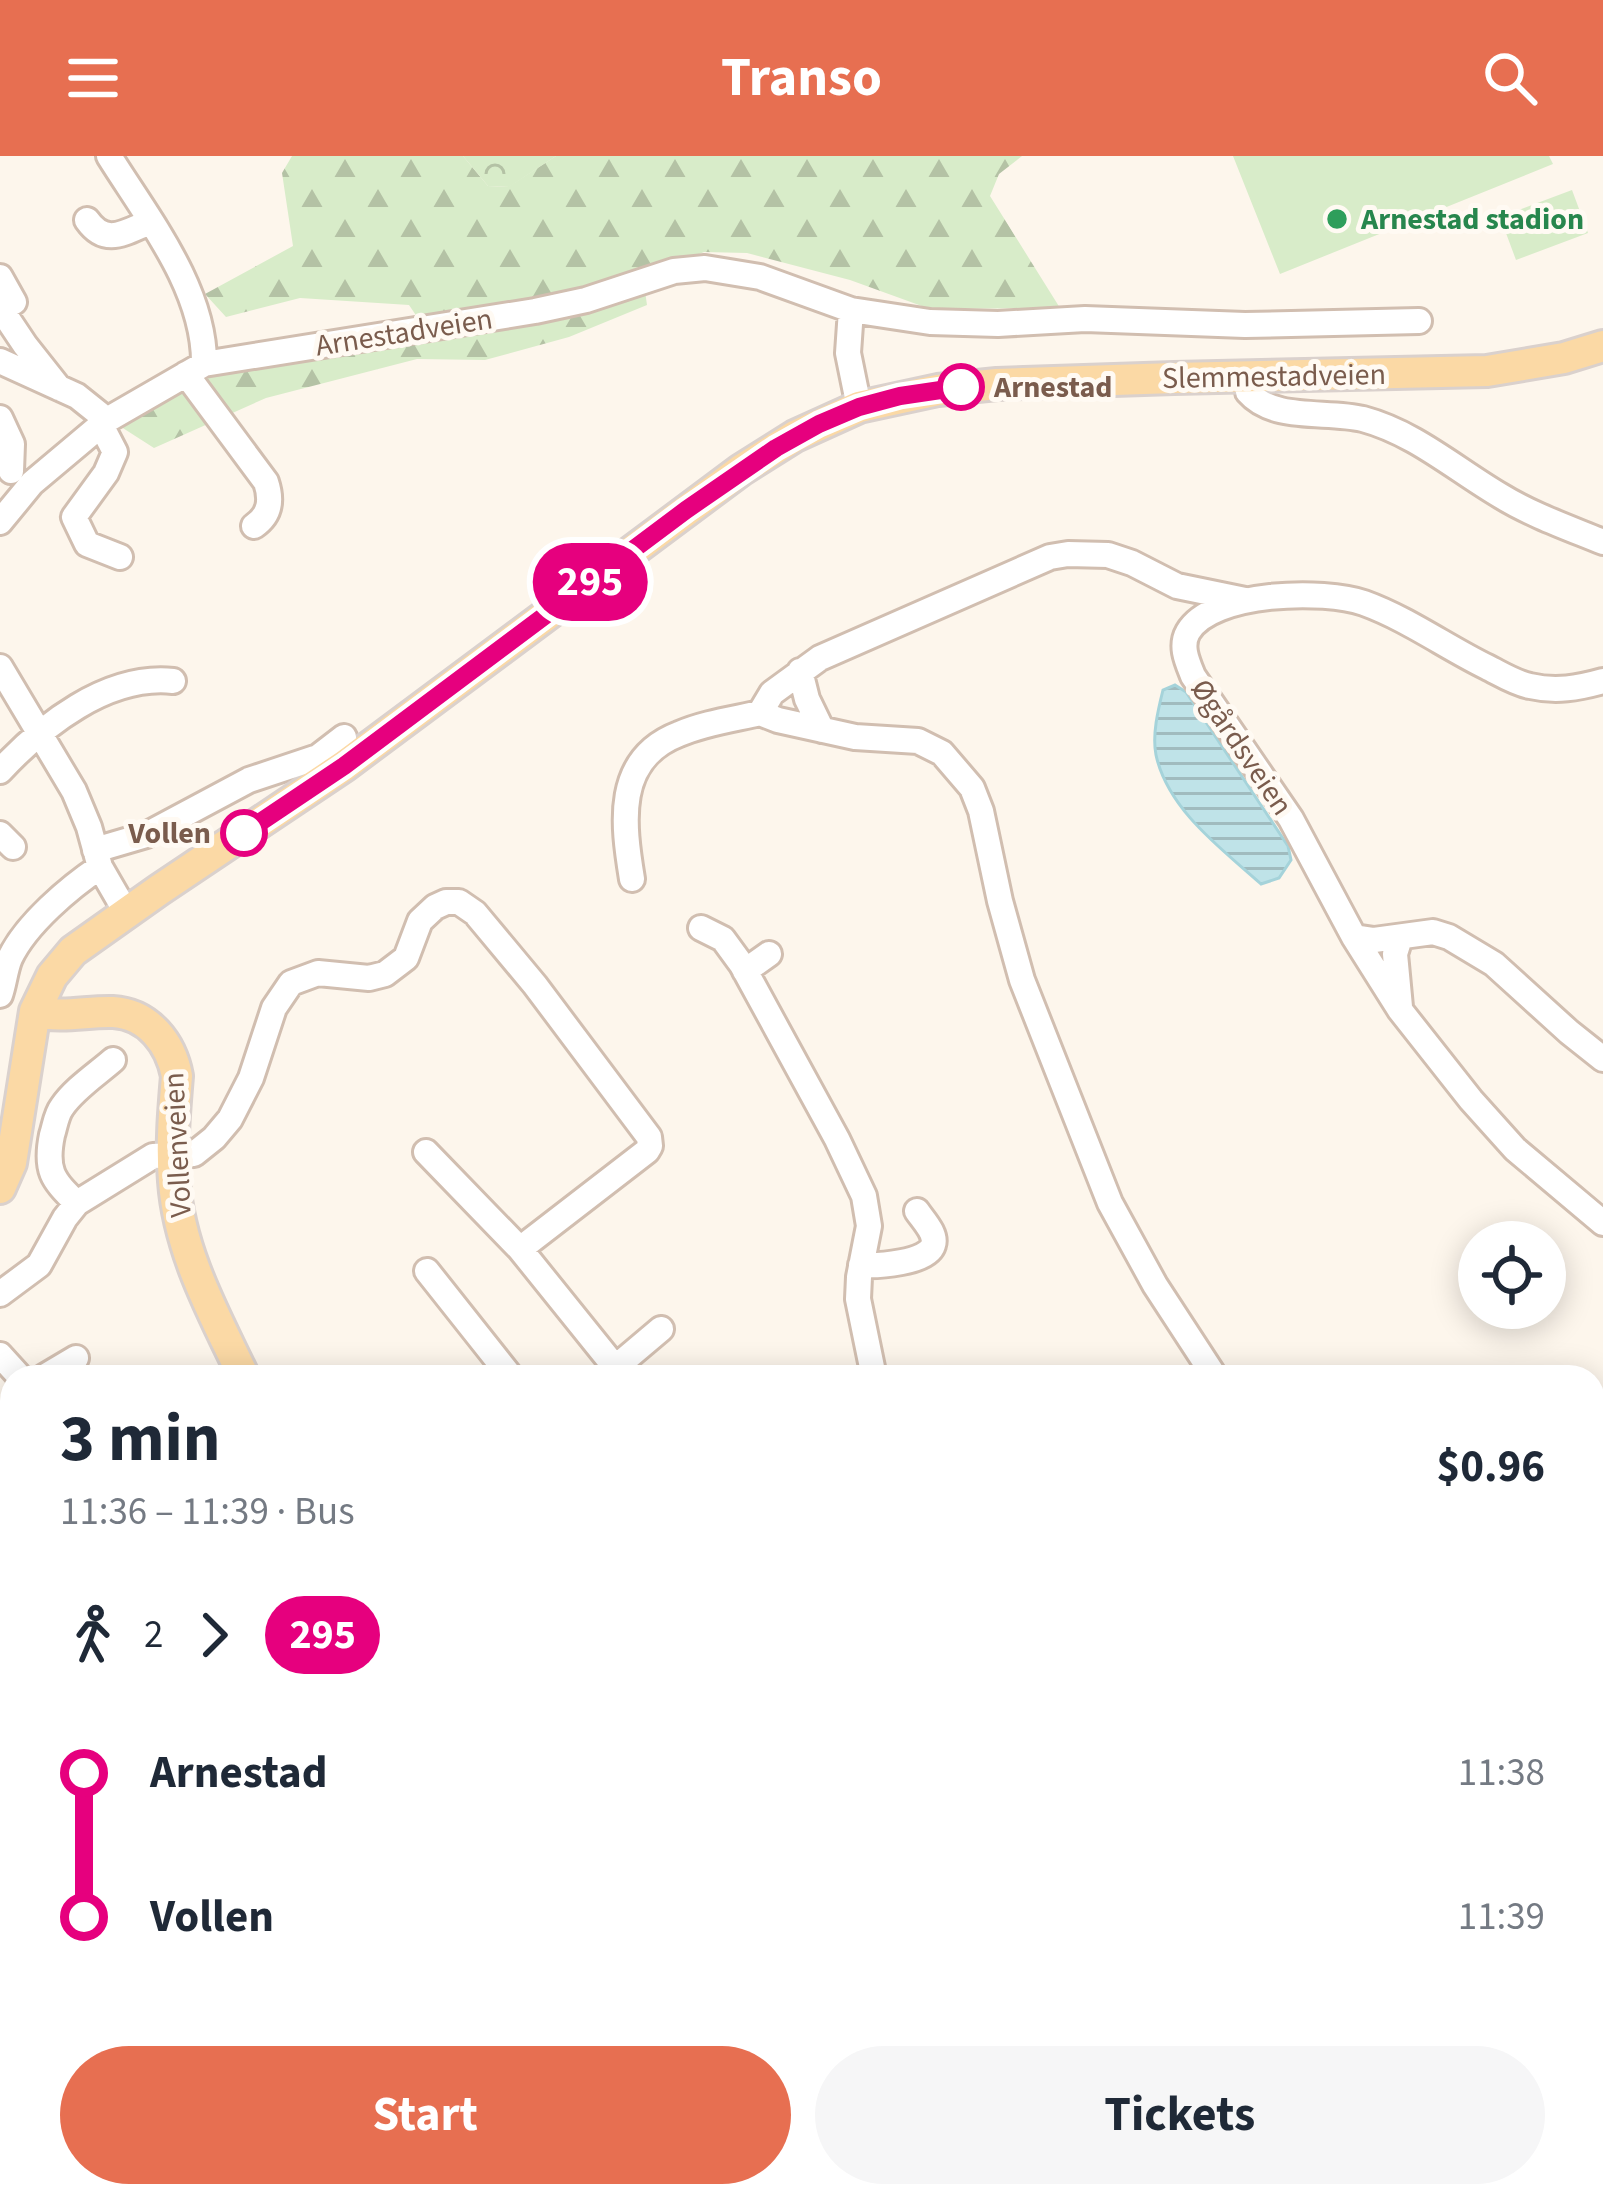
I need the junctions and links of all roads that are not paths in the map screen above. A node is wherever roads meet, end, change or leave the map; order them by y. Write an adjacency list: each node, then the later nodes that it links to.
1 (109, 156): 3 (street)
2 (87, 220): 3 (street)
3 (150, 222): 10 (street)
4 (0, 277): 5 (street)
5 (1, 309): 12 (street)
6 (851, 310): 7 (street, Arnestadveien); 10 (street, Arnestadveien); 13 (street)
7 (1419, 321)
8 (1603, 346): 11 (main road, Slemmestadveien)
9 (0, 361): 12 (street)
10 (195, 369): 15 (street, Arnestadveien); 18 (street)
11 (1247, 376): 13 (main road, Slemmestadveien); 19 (street)
12 (59, 388): 15 (street)
13 (859, 407): 33 (main road, Slemmestadveien)
14 (0, 418): 16 (street)
15 (104, 423): 16 (street, Arnestadveien); 20 (street)
16 (14, 475): 17 (street, Arnestadveien)
17 (0, 522)
18 (254, 526)
19 (1603, 542)
20 (120, 557)
21 (1247, 601): 23 (street); 25 (street); 35 (street, Øgårdsveien)
22 (0, 667): 28 (street)
23 (803, 669): 26 (street); 27 (street)
24 (172, 681): 28 (street)
25 (1603, 681)
26 (760, 712): 27 (street); 32 (street)
27 (822, 730): 63 (street)
28 (40, 734): 30 (street); 31 (street)
29 (344, 737): 31 (street)
30 (0, 771)
31 (97, 858): 33 (street); 38 (street)
32 (632, 879)
33 (127, 912): 42 (main road, Slemmestadveien)
34 (701, 928): 39 (street)
35 (1354, 937): 36 (street); 41 (street, Øgårdsveien)
36 (1400, 938): 41 (street); 43 (street)
37 (769, 954): 39 (street)
38 (6, 955): 40 (street)
39 (746, 971): 52 (street)
40 (1, 994)
41 (1400, 1010): 50 (street, Øgårdsveien)
42 (35, 1011): 46 (main road, Vollenveien); 47 (main road, Slemmestadveien)
43 (1603, 1059)
44 (113, 1060): 48 (street)
45 (426, 1152): 51 (street)
46 (173, 1154): 48 (street); 51 (street); 58 (main road, Vollenveien)
47 (0, 1189)
48 (77, 1203): 54 (street)
49 (917, 1211): 52 (street)
50 (1603, 1223)
51 (520, 1249): 60 (street)
52 (861, 1264): 62 (street)
53 (427, 1271): 59 (street)
54 (0, 1294)
55 (661, 1329): 61 (street)
56 (76, 1358): 57 (street)
57 (64, 1365)
58 (239, 1365)
59 (501, 1365)
60 (613, 1365)
61 (626, 1365)
62 (871, 1365)
63 (1207, 1365)

